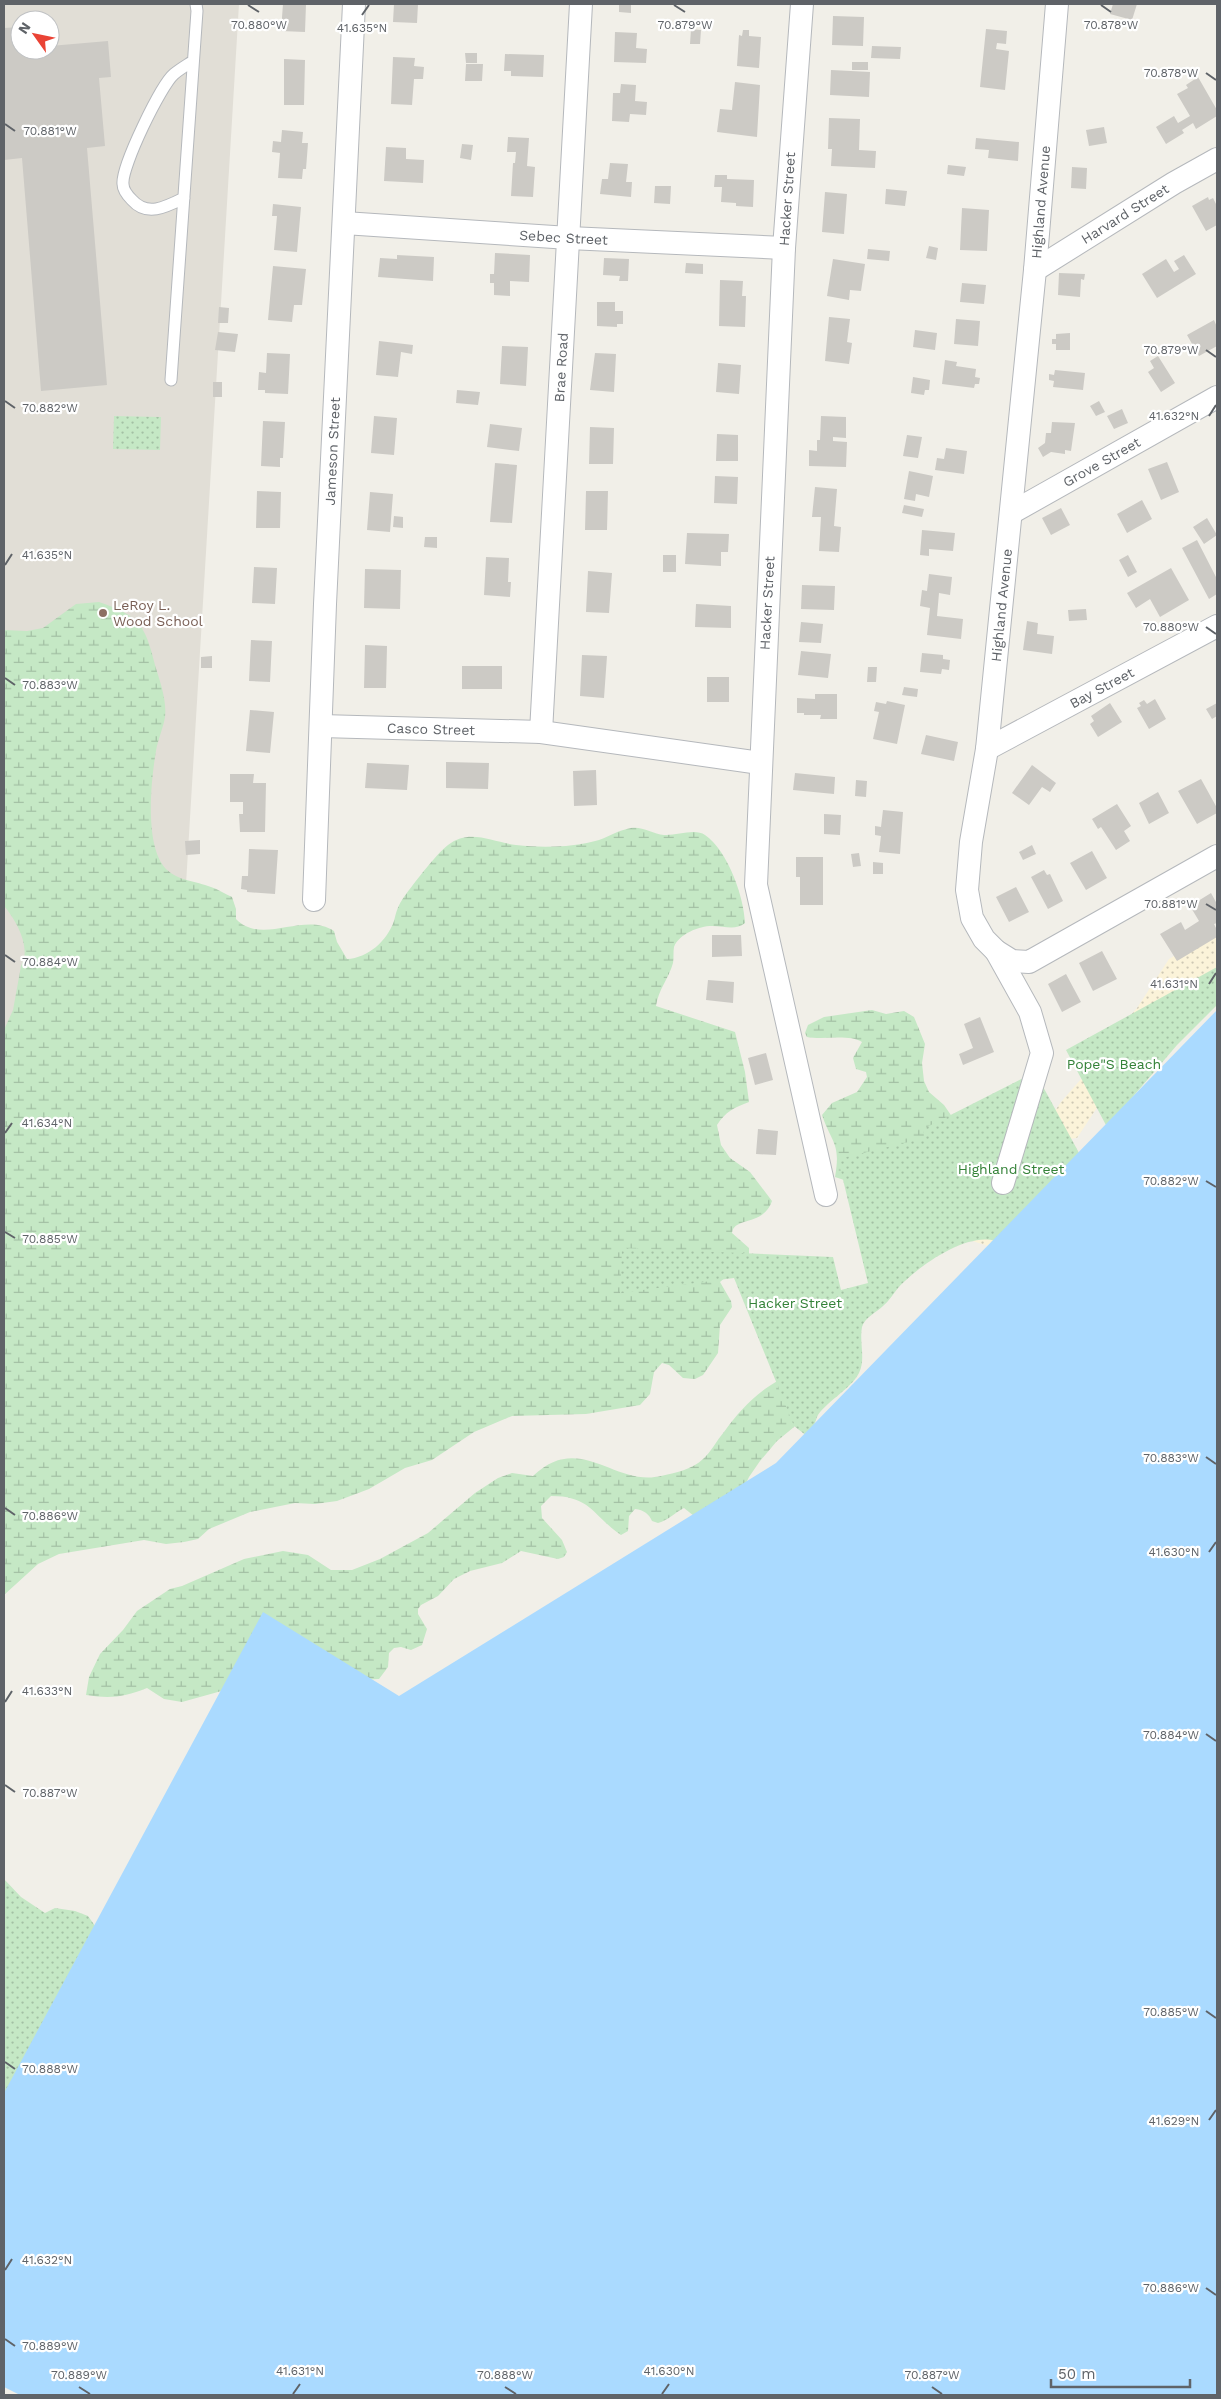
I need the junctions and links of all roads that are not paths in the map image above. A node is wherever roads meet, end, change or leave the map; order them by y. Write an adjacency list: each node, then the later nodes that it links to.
1 (196, 4): 6 (lane)
2 (354, 4): 9 (street, Jameson Street)
3 (581, 4): 10 (street, Brae Road)
4 (802, 4): 11 (street, Hacker Street)
5 (1057, 4): 12 (street, Highland Avenue)
6 (193, 61): 8 (lane); 8 (lane)
7 (1217, 159): 12 (street, Harvard Street)
8 (184, 198): 13 (lane)
9 (344, 223): 10 (street, Sebec Street); 17 (street, Jameson Street)
10 (569, 238): 11 (street, Sebec Street); 18 (street, Brae Road)
11 (784, 248): 20 (street, Hacker Street)
12 (1034, 270): 15 (street, Highland Avenue)
13 (171, 380)
14 (1217, 397): 15 (street, Grove Street)
15 (1011, 513): 19 (street, Highland Avenue)
16 (1217, 627): 19 (street, Bay Street)
17 (321, 726): 18 (street, Casco Street); 22 (street, Jameson Street)
18 (541, 732): 20 (street, Casco Street)
19 (987, 749): 23 (street, Highland Avenue)
20 (760, 763): 25 (street, Hacker Street)
21 (1217, 856): 23 (street)
22 (314, 900)
23 (996, 951): 24 (street, Highland Avenue)
24 (1003, 1183)
25 (826, 1196)

